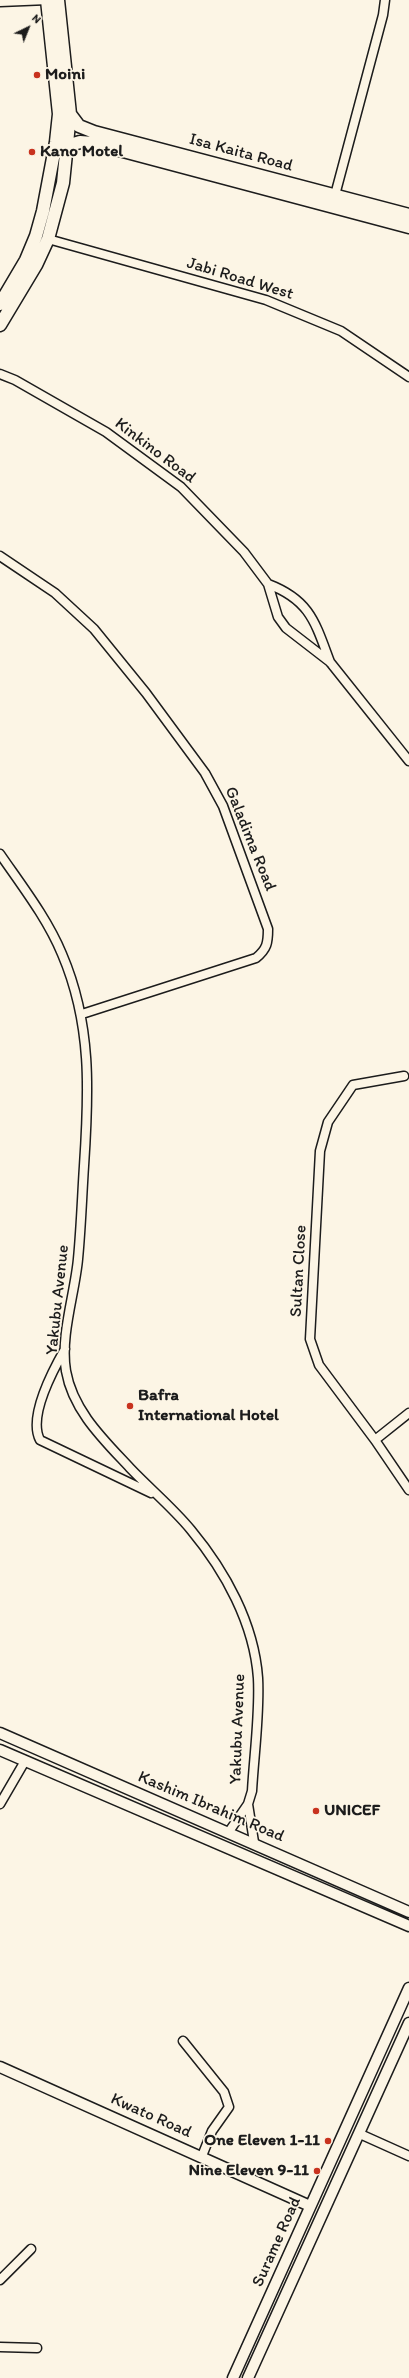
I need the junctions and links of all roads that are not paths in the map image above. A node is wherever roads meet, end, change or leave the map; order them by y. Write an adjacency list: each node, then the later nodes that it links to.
1 (48, 0): 4 (street); 12 (main road)
2 (58, 0): 5 (main road)
3 (386, 0): 8 (street)
4 (0, 2)
5 (70, 114): 6 (main road); 7 (main road, Isa Kaita Road)
6 (67, 146): 7 (main road, Isa Kaita Road); 11 (main road)
7 (231, 174): 8 (main road, Isa Kaita Road); 10 (main road, Isa Kaita Road)
8 (335, 195): 9 (main road, Isa Kaita Road)
9 (409, 215)
10 (409, 227)
11 (48, 239): 13 (main road); 15 (street, Jabi Road West)
12 (0, 304)
13 (0, 325)
14 (0, 374): 17 (street, Kinkino Road)
15 (409, 376)
16 (0, 556): 21 (street, Galadima Road)
17 (268, 584): 18 (street, Kinkino Road); 18 (street, Kinkino Road)
18 (330, 662): 19 (street, Kinkino Road)
19 (409, 761)
20 (0, 854): 21 (street, Yakubu Avenue)
21 (82, 1014): 23 (street, Yakubu Avenue)
22 (404, 1076): 25 (street, Sultan Close)
23 (65, 1348): 27 (street, Yakubu Avenue); 27 (street)
24 (409, 1413): 25 (street)
25 (375, 1440): 26 (street, Sultan Close)
26 (409, 1490)
27 (155, 1495): 34 (street, Yakubu Avenue)
28 (0, 1733): 31 (street, Kashim Ibrahim Road)
29 (0, 1750): 30 (street, Kashim Ibrahim Road)
30 (25, 1761): 32 (street, Kashim Ibrahim Road); 33 (street)
31 (85, 1771): 32 (street); 35 (street, Kashim Ibrahim Road)
32 (79, 1784): 38 (street, Kashim Ibrahim Road)
33 (0, 1804)
34 (248, 1804): 35 (street, Yakubu Avenue); 36 (street, Yakubu Avenue)
35 (228, 1833): 36 (street, Kashim Ibrahim Road)
36 (254, 1842): 37 (street, Kashim Ibrahim Road)
37 (409, 1912)
38 (407, 1927)
39 (409, 1988): 46 (street, Surame Road)
40 (409, 2022): 43 (street, Surame Road)
41 (183, 2042): 44 (street)
42 (0, 2067): 44 (street, Kwato Road)
43 (360, 2134): 45 (street); 52 (street, Surame Road)
44 (202, 2156): 46 (street, Kwato Road)
45 (409, 2156)
46 (310, 2206): 51 (street, Surame Road)
47 (31, 2249): 48 (street)
48 (0, 2280)
49 (0, 2347): 50 (street)
50 (37, 2348)
51 (233, 2378)
52 (248, 2378)

